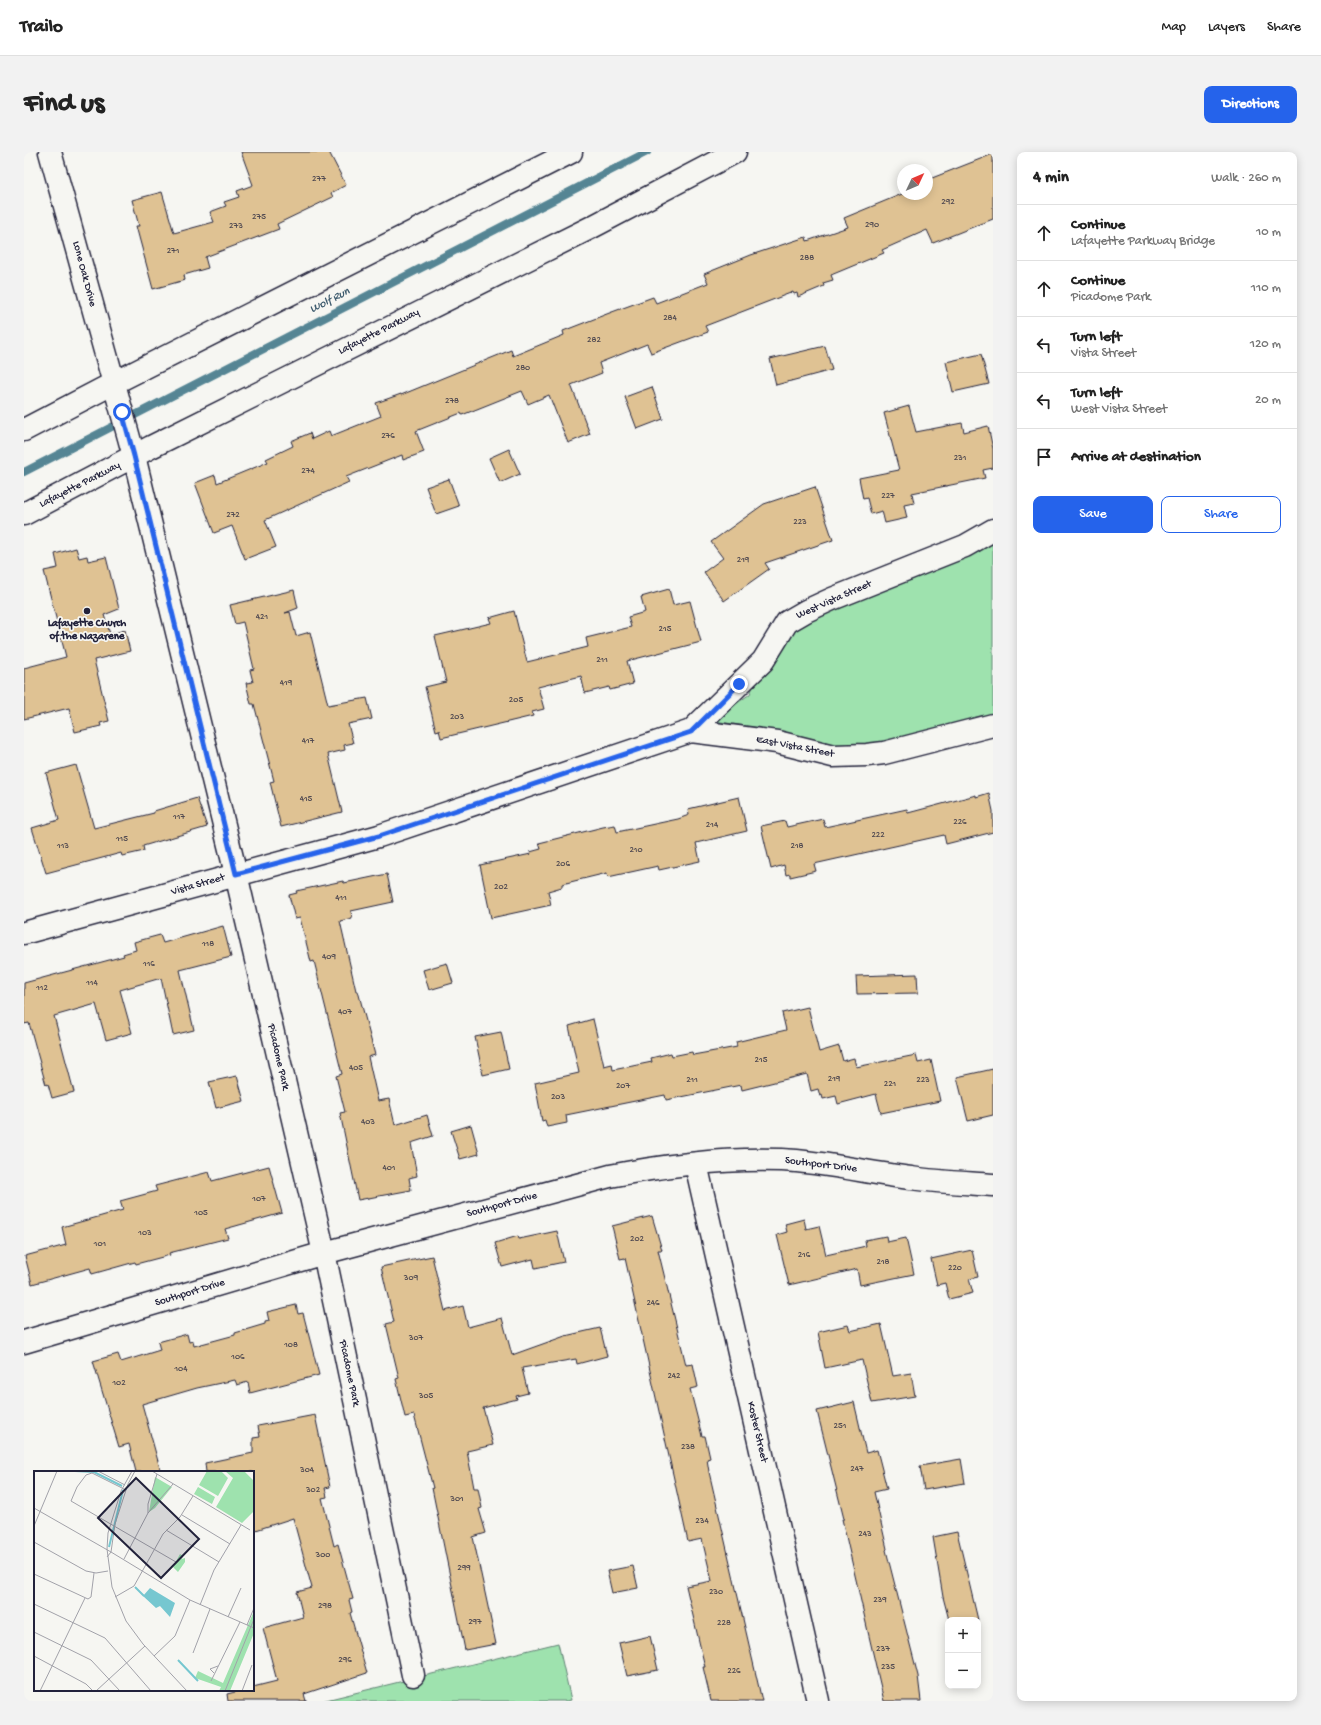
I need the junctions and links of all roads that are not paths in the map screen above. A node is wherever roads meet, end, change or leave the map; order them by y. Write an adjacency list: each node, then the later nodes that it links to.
1 (50, 152): 5 (street, Lone Oak Drive)
2 (571, 152): 5 (street)
3 (735, 152): 4 (street, Lafayette Parkway)
4 (713, 157): 7 (street, Lafayette Parkway)
5 (115, 389): 6 (street); 7 (street, Lone Oak Drive)
6 (24, 430)
7 (132, 449): 8 (street, Lafayette Parkway); 12 (street, Picadome Park)
8 (24, 514)
9 (993, 530): 11 (street, West Vista Street)
10 (993, 725): 11 (street, East Vista Street)
11 (691, 732): 12 (street, Vista Street)
12 (236, 874): 13 (street, Vista Street); 16 (street, Picadome Park)
13 (24, 933)
14 (696, 1164): 15 (street, Southport Drive); 16 (street, Southport Drive); 19 (street, Koster Street)
15 (993, 1185)
16 (324, 1253): 17 (street, Southport Drive); 18 (street, Picadome Park)
17 (24, 1342)
18 (413, 1675)
19 (818, 1701)

